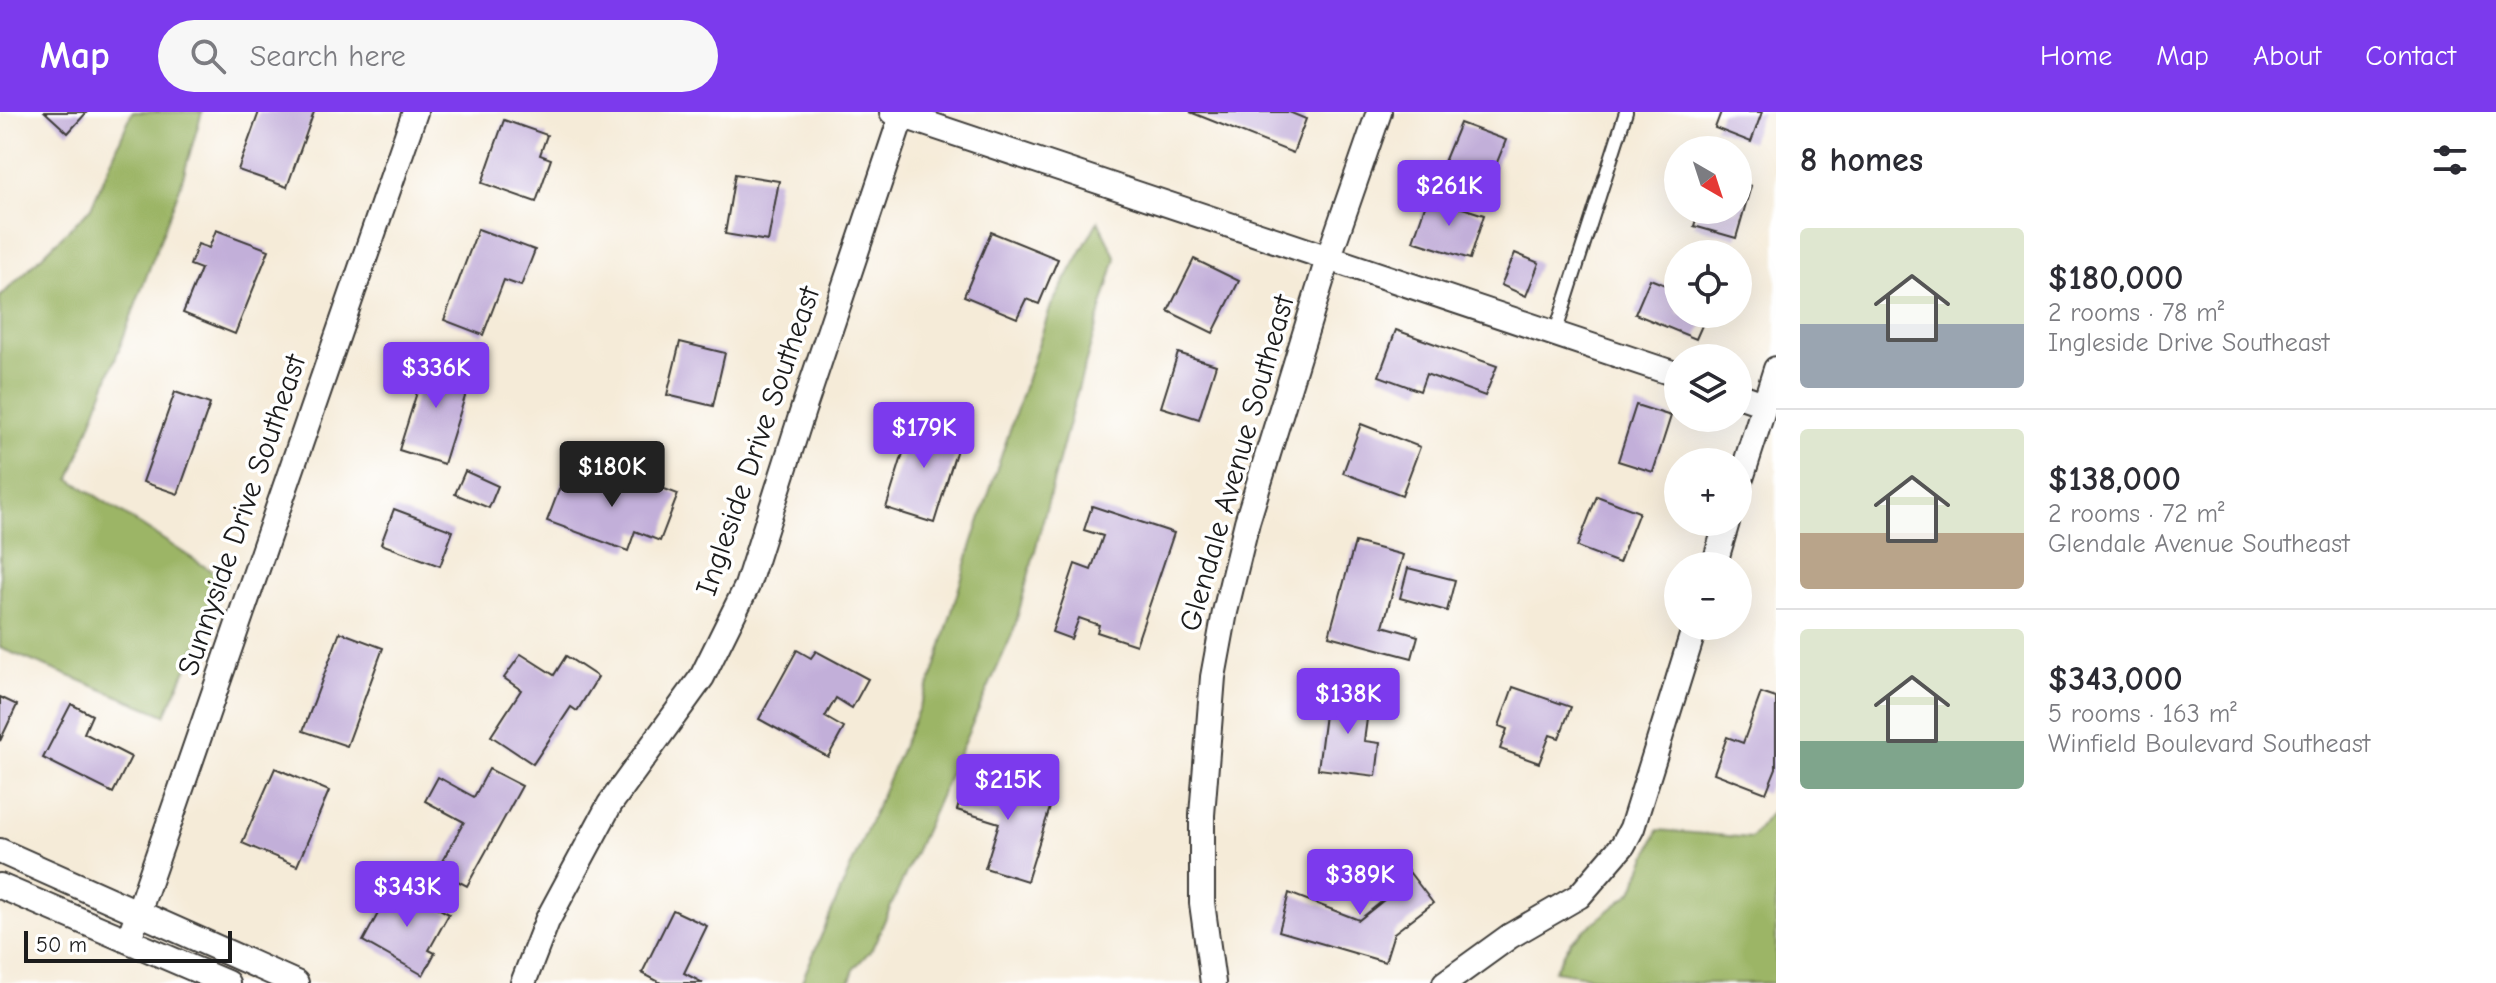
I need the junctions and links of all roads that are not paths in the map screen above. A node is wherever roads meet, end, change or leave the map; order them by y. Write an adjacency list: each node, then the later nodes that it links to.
1 (415, 112): 15 (street, Sunnyside Drive Southeast)
2 (1379, 112): 5 (street, Glendale Avenue Southeast)
3 (1626, 112): 6 (lane)
4 (899, 113): 5 (street); 19 (street, Ingleside Drive Southeast)
5 (1328, 259): 6 (street); 20 (street, Glendale Avenue Southeast)
6 (1555, 334): 8 (street)
7 (1776, 369): 10 (street)
8 (1664, 370)
9 (1752, 400): 10 (street)
10 (1764, 404): 11 (street)
11 (1750, 448)
12 (1691, 640): 21 (street)
13 (0, 851): 15 (street)
14 (0, 886): 16 (street)
15 (138, 912): 16 (street, Sunnyside Drive Southeast); 18 (street)
16 (129, 939): 17 (street)
17 (227, 983)
18 (296, 983)
19 (523, 983)
20 (1213, 983)
21 (1445, 983)

